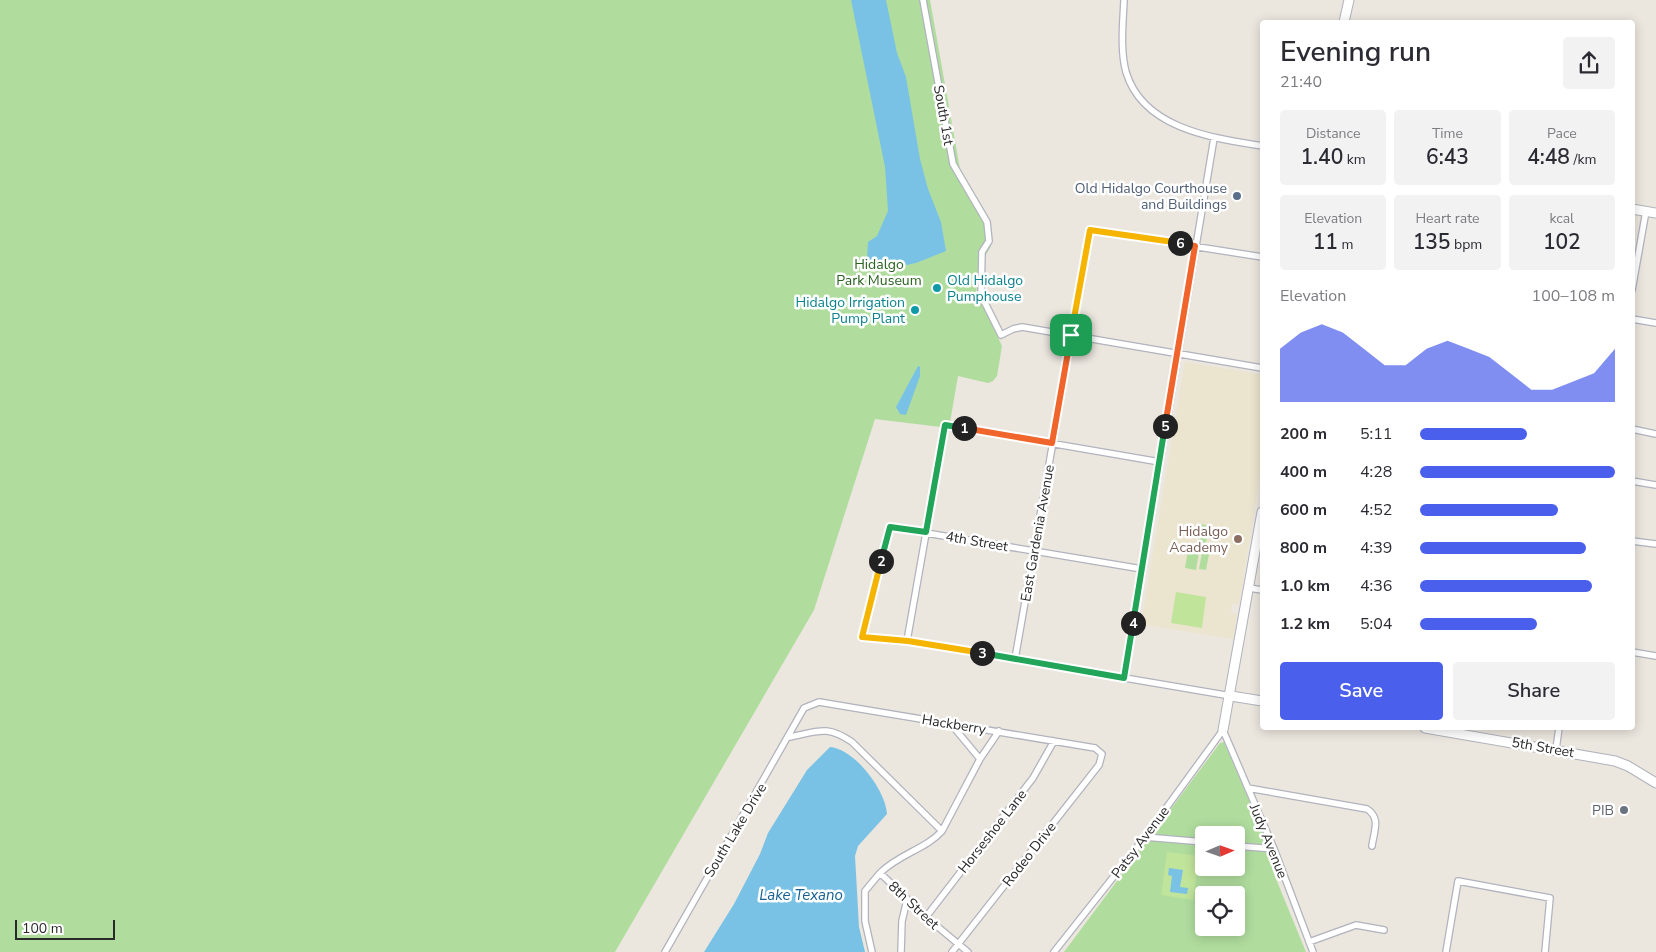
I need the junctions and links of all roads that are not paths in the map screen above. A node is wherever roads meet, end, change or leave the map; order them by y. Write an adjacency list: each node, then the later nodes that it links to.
1 (923, 0): 15 (street, South 1st)
2 (1124, 0): 5 (street)
3 (1349, 0): 4 (street)
4 (1344, 20)
5 (1214, 138): 6 (street); 10 (street)
6 (1260, 146)
7 (1635, 209): 8 (street)
8 (1646, 211): 9 (street); 12 (street)
9 (1656, 213)
10 (1195, 246): 11 (street); 15 (street, East Gardenia Avenue); 16 (street)
11 (1260, 257)
12 (1635, 273)
13 (1635, 320): 14 (street)
14 (1656, 323)
15 (1071, 335): 16 (street); 20 (street, East Gardenia Avenue)
16 (1178, 353): 17 (street); 21 (street)
17 (1260, 368)
18 (1635, 430): 19 (street)
19 (1656, 434)
20 (1052, 443): 21 (street); 25 (street); 28 (street, East Gardenia Avenue)
21 (1160, 462): 29 (street)
22 (1635, 482): 23 (street)
23 (1656, 485)
24 (1260, 524): 30 (street)
25 (926, 532): 28 (street, 4th Street); 32 (street); 32 (street, 4th Street)
26 (1635, 541): 27 (street)
27 (1656, 544)
28 (1034, 551): 29 (street, 4th Street); 35 (street, East Gardenia Avenue)
29 (1142, 570): 36 (street)
30 (1249, 588): 31 (street); 37 (street)
31 (1260, 590)
32 (908, 641): 35 (street)
33 (1635, 652): 34 (street)
34 (1656, 656)
35 (1015, 659): 36 (street)
36 (1124, 678): 37 (street)
37 (1231, 696): 38 (street); 41 (street)
38 (1260, 701)
39 (804, 708): 40 (street, Hackberry); 45 (street, South Lake Drive)
40 (951, 724): 44 (street, Hackberry); 49 (street)
41 (1223, 730): 51 (street, Judy Avenue); 53 (street, Patsy Avenue)
42 (1453, 730): 47 (street, 5th Street)
43 (1559, 730): 47 (street)
44 (999, 731): 46 (street, Hackberry); 49 (street)
45 (790, 737): 52 (street); 64 (street, South Lake Drive)
46 (1054, 741): 48 (street, Hackberry); 60 (street, Horseshoe Lane)
47 (1556, 749): 50 (street, 5th Street)
48 (1102, 754): 63 (street, Rodeo Drive)
49 (980, 759): 52 (street)
50 (1656, 782)
51 (1248, 788): 55 (street); 57 (street, Judy Avenue)
52 (942, 831): 58 (street)
53 (1145, 837): 54 (street); 69 (street, Patsy Avenue)
54 (1195, 841)
55 (1372, 846)
56 (1245, 847): 57 (street)
57 (1274, 849): 62 (street, Judy Avenue)
58 (880, 873): 59 (street, 8th Street); 65 (street, 8th Street)
59 (907, 900): 60 (street, 8th Street); 66 (street)
60 (926, 917): 63 (street, 8th Street)
61 (1384, 930): 62 (street)
62 (1309, 942): 70 (street, Judy Avenue)
63 (958, 944): 67 (street, Rodeo Drive); 68 (street, 8th Street)
64 (665, 952)
65 (872, 952)
66 (901, 952)
67 (952, 952)
68 (968, 952)
69 (1054, 952)
70 (1313, 952)
71 (1446, 952): 72 (street)
72 (1544, 952)

